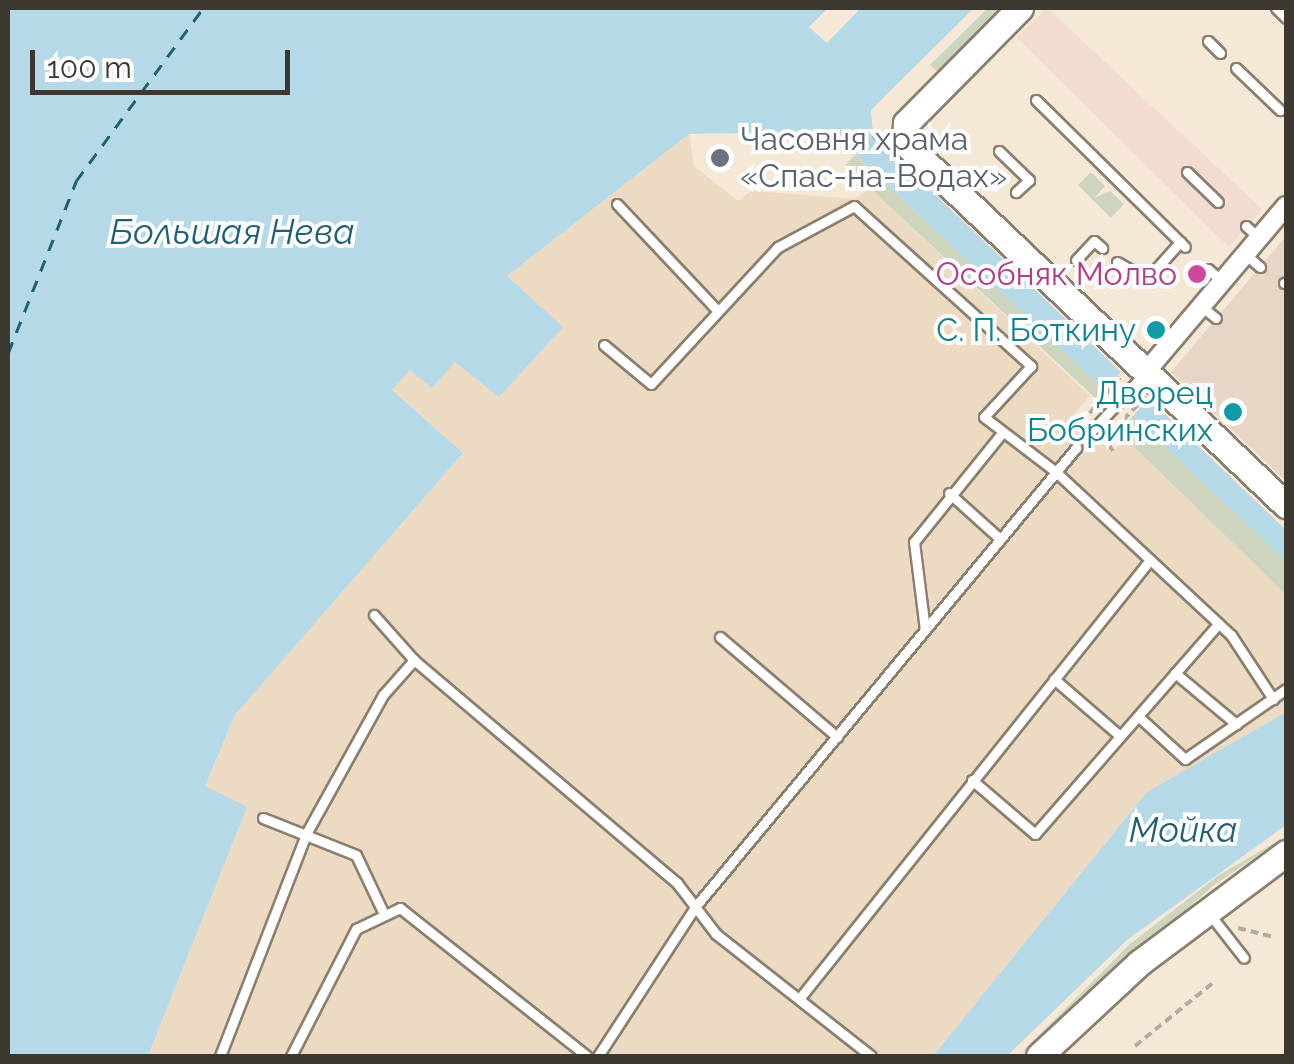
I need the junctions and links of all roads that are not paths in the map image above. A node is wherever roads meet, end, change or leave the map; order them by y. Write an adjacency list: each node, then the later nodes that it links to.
1 (1020, 8): 20 (main road)
2 (1276, 8): 3 (lane)
3 (1286, 18)
4 (1208, 41): 5 (lane)
5 (1220, 52)
6 (1236, 68): 8 (lane)
7 (1036, 100): 17 (lane)
8 (1280, 110)
9 (999, 150): 11 (lane)
10 (1187, 172): 12 (lane)
11 (1016, 192)
12 (1218, 202)
13 (617, 204): 18 (lane)
14 (1286, 206): 20 (street)
15 (1102, 248): 16 (lane)
16 (1076, 260)
17 (1116, 262)
18 (717, 310): 19 (lane); 22 (lane)
19 (604, 345)
20 (1137, 381): 21 (lane); 26 (main road)
21 (1090, 432)
22 (1002, 433): 24 (lane); 25 (lane)
23 (1076, 448): 24 (lane)
24 (1056, 472): 27 (lane); 28 (lane)
25 (949, 493): 27 (lane); 31 (lane)
26 (1286, 505)
27 (1000, 539): 31 (lane)
28 (1150, 560): 30 (lane); 35 (lane)
29 (374, 615): 33 (lane)
30 (1218, 624): 34 (lane); 37 (lane)
31 (925, 630): 41 (lane)
32 (720, 637): 41 (lane)
33 (414, 660): 44 (lane); 46 (lane)
34 (1175, 673): 38 (lane); 39 (lane)
35 (1054, 679): 40 (lane); 42 (lane)
36 (1286, 689): 37 (lane)
37 (1273, 699): 39 (lane)
38 (1138, 716): 39 (lane); 40 (lane)
39 (1236, 724)
40 (1120, 736): 42 (lane)
41 (836, 737): 46 (lane)
42 (972, 780): 50 (lane)
43 (263, 818): 44 (lane)
44 (306, 834): 47 (lane); 51 (lane)
45 (1286, 853): 48 (main road)
46 (696, 907): 50 (lane); 54 (lane)
47 (382, 910): 52 (lane); 53 (lane)
48 (1215, 912): 49 (lane); 56 (main road)
49 (1244, 958)
50 (799, 999): 55 (lane)
51 (220, 1056)
52 (291, 1056)
53 (587, 1056)
54 (598, 1056)
55 (871, 1056)
56 (1039, 1056)

